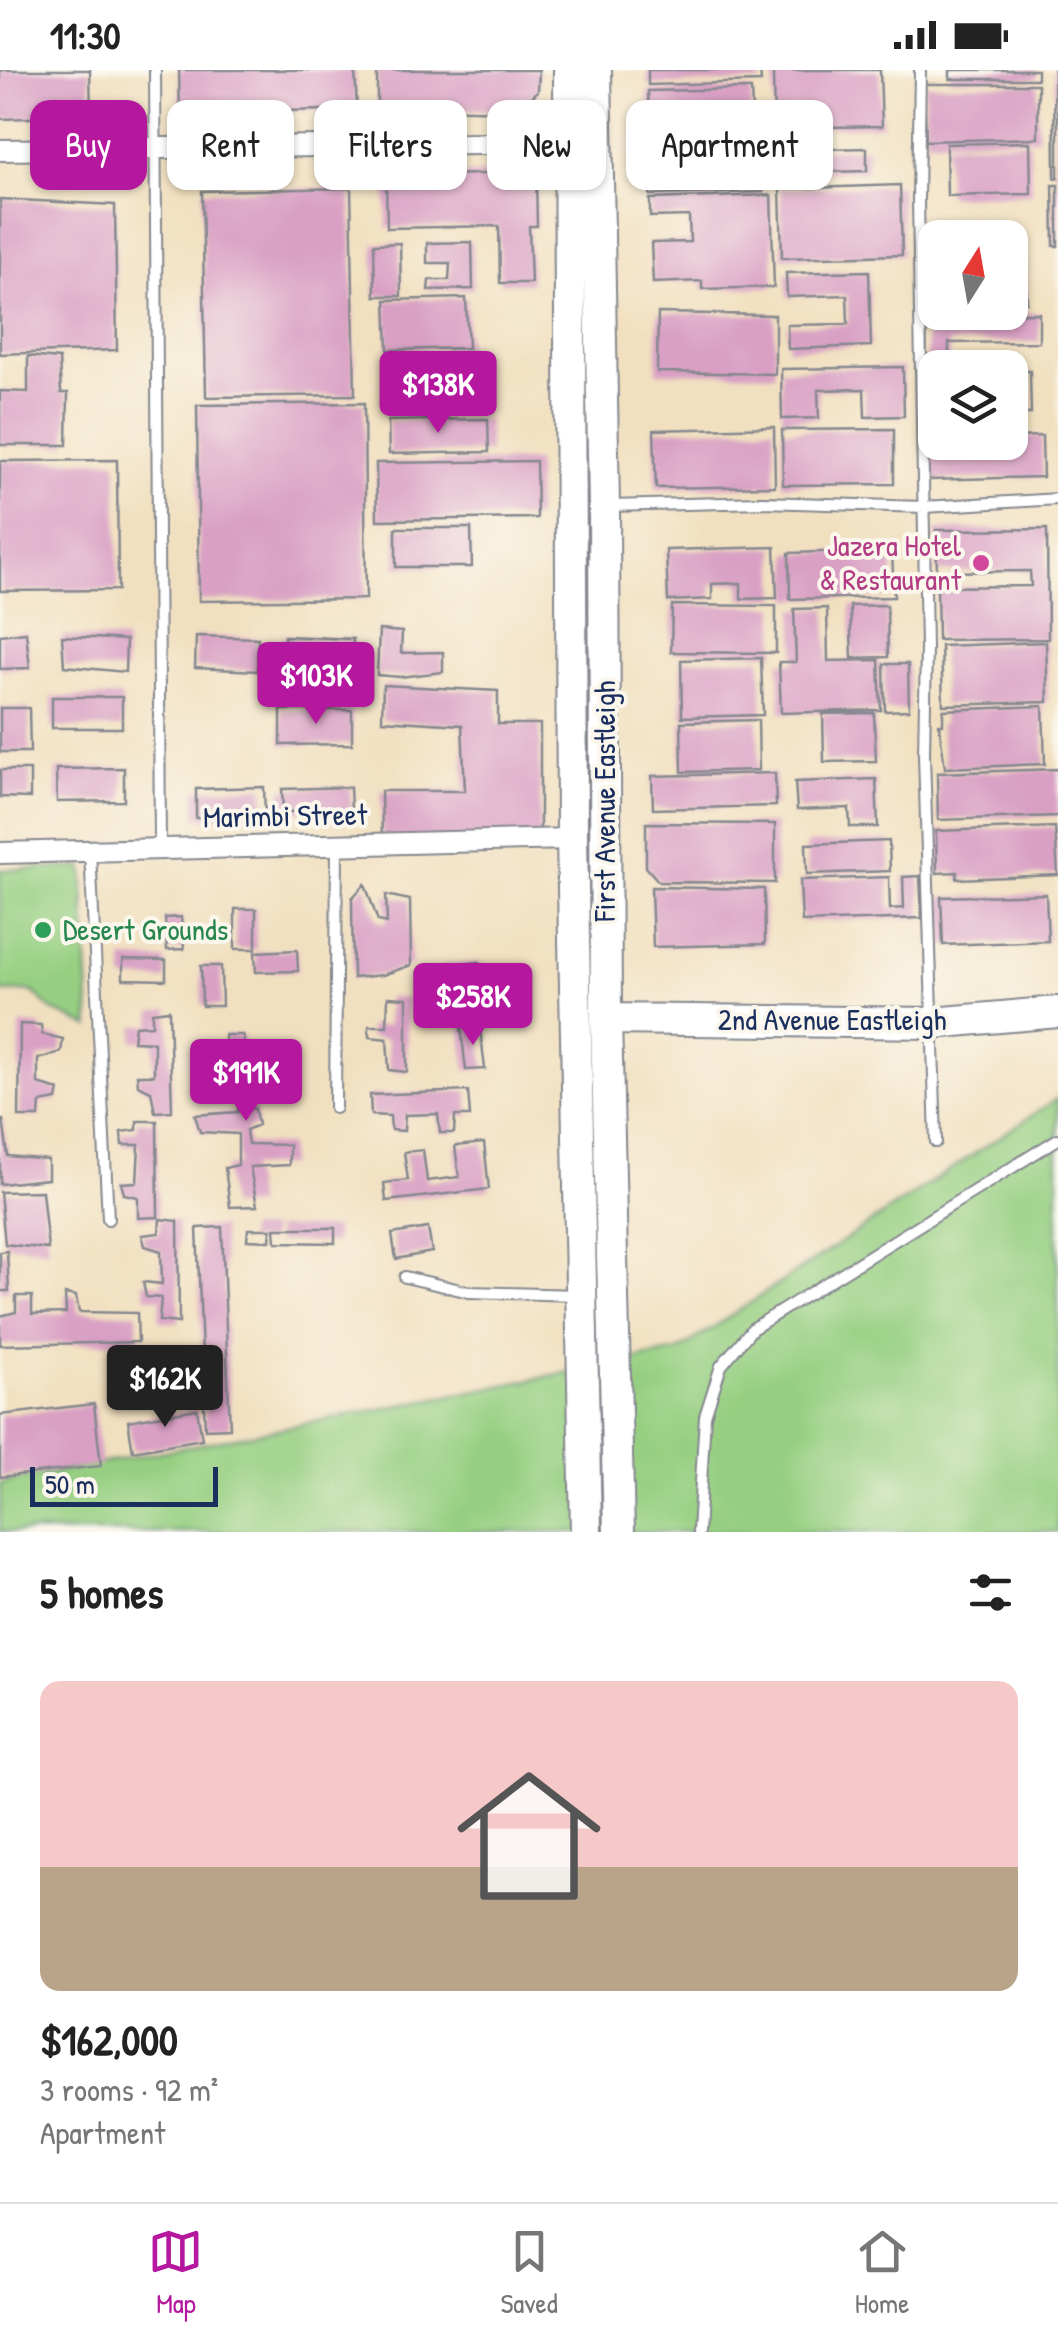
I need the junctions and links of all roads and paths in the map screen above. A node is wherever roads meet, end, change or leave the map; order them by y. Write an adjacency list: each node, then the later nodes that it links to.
1 (155, 70): 7 (lane)
2 (569, 70): 5 (main road, First Avenue Eastleigh)
3 (596, 70): 11 (main road, First Avenue Eastleigh)
4 (920, 70): 12 (lane)
5 (569, 100)
6 (487, 144): 7 (street)
7 (157, 148): 8 (street); 15 (lane)
8 (0, 150)
9 (569, 190): 13 (main road, First Avenue Eastleigh)
10 (1058, 498): 12 (lane)
11 (604, 506): 12 (lane); 19 (main road, First Avenue Eastleigh)
12 (924, 507): 20 (lane)
13 (572, 839): 14 (street, Marimbi Street); 26 (main road, First Avenue Eastleigh)
14 (337, 845): 15 (street, Marimbi Street); 21 (lane)
15 (160, 848): 16 (street, Marimbi Street)
16 (90, 851): 17 (street, Marimbi Street); 24 (lane)
17 (0, 853)
18 (1058, 1012): 20 (main road, 2nd Avenue Eastleigh)
19 (606, 1018): 20 (main road, 2nd Avenue Eastleigh); 28 (main road, First Avenue Eastleigh)
20 (933, 1023): 23 (lane)
21 (335, 1108)
22 (1058, 1139): 29 (lane)
23 (936, 1142)
24 (108, 1218)
25 (405, 1277): 26 (lane)
26 (583, 1295): 27 (main road, First Avenue Eastleigh)
27 (586, 1532)
28 (618, 1532)
29 (698, 1532)

